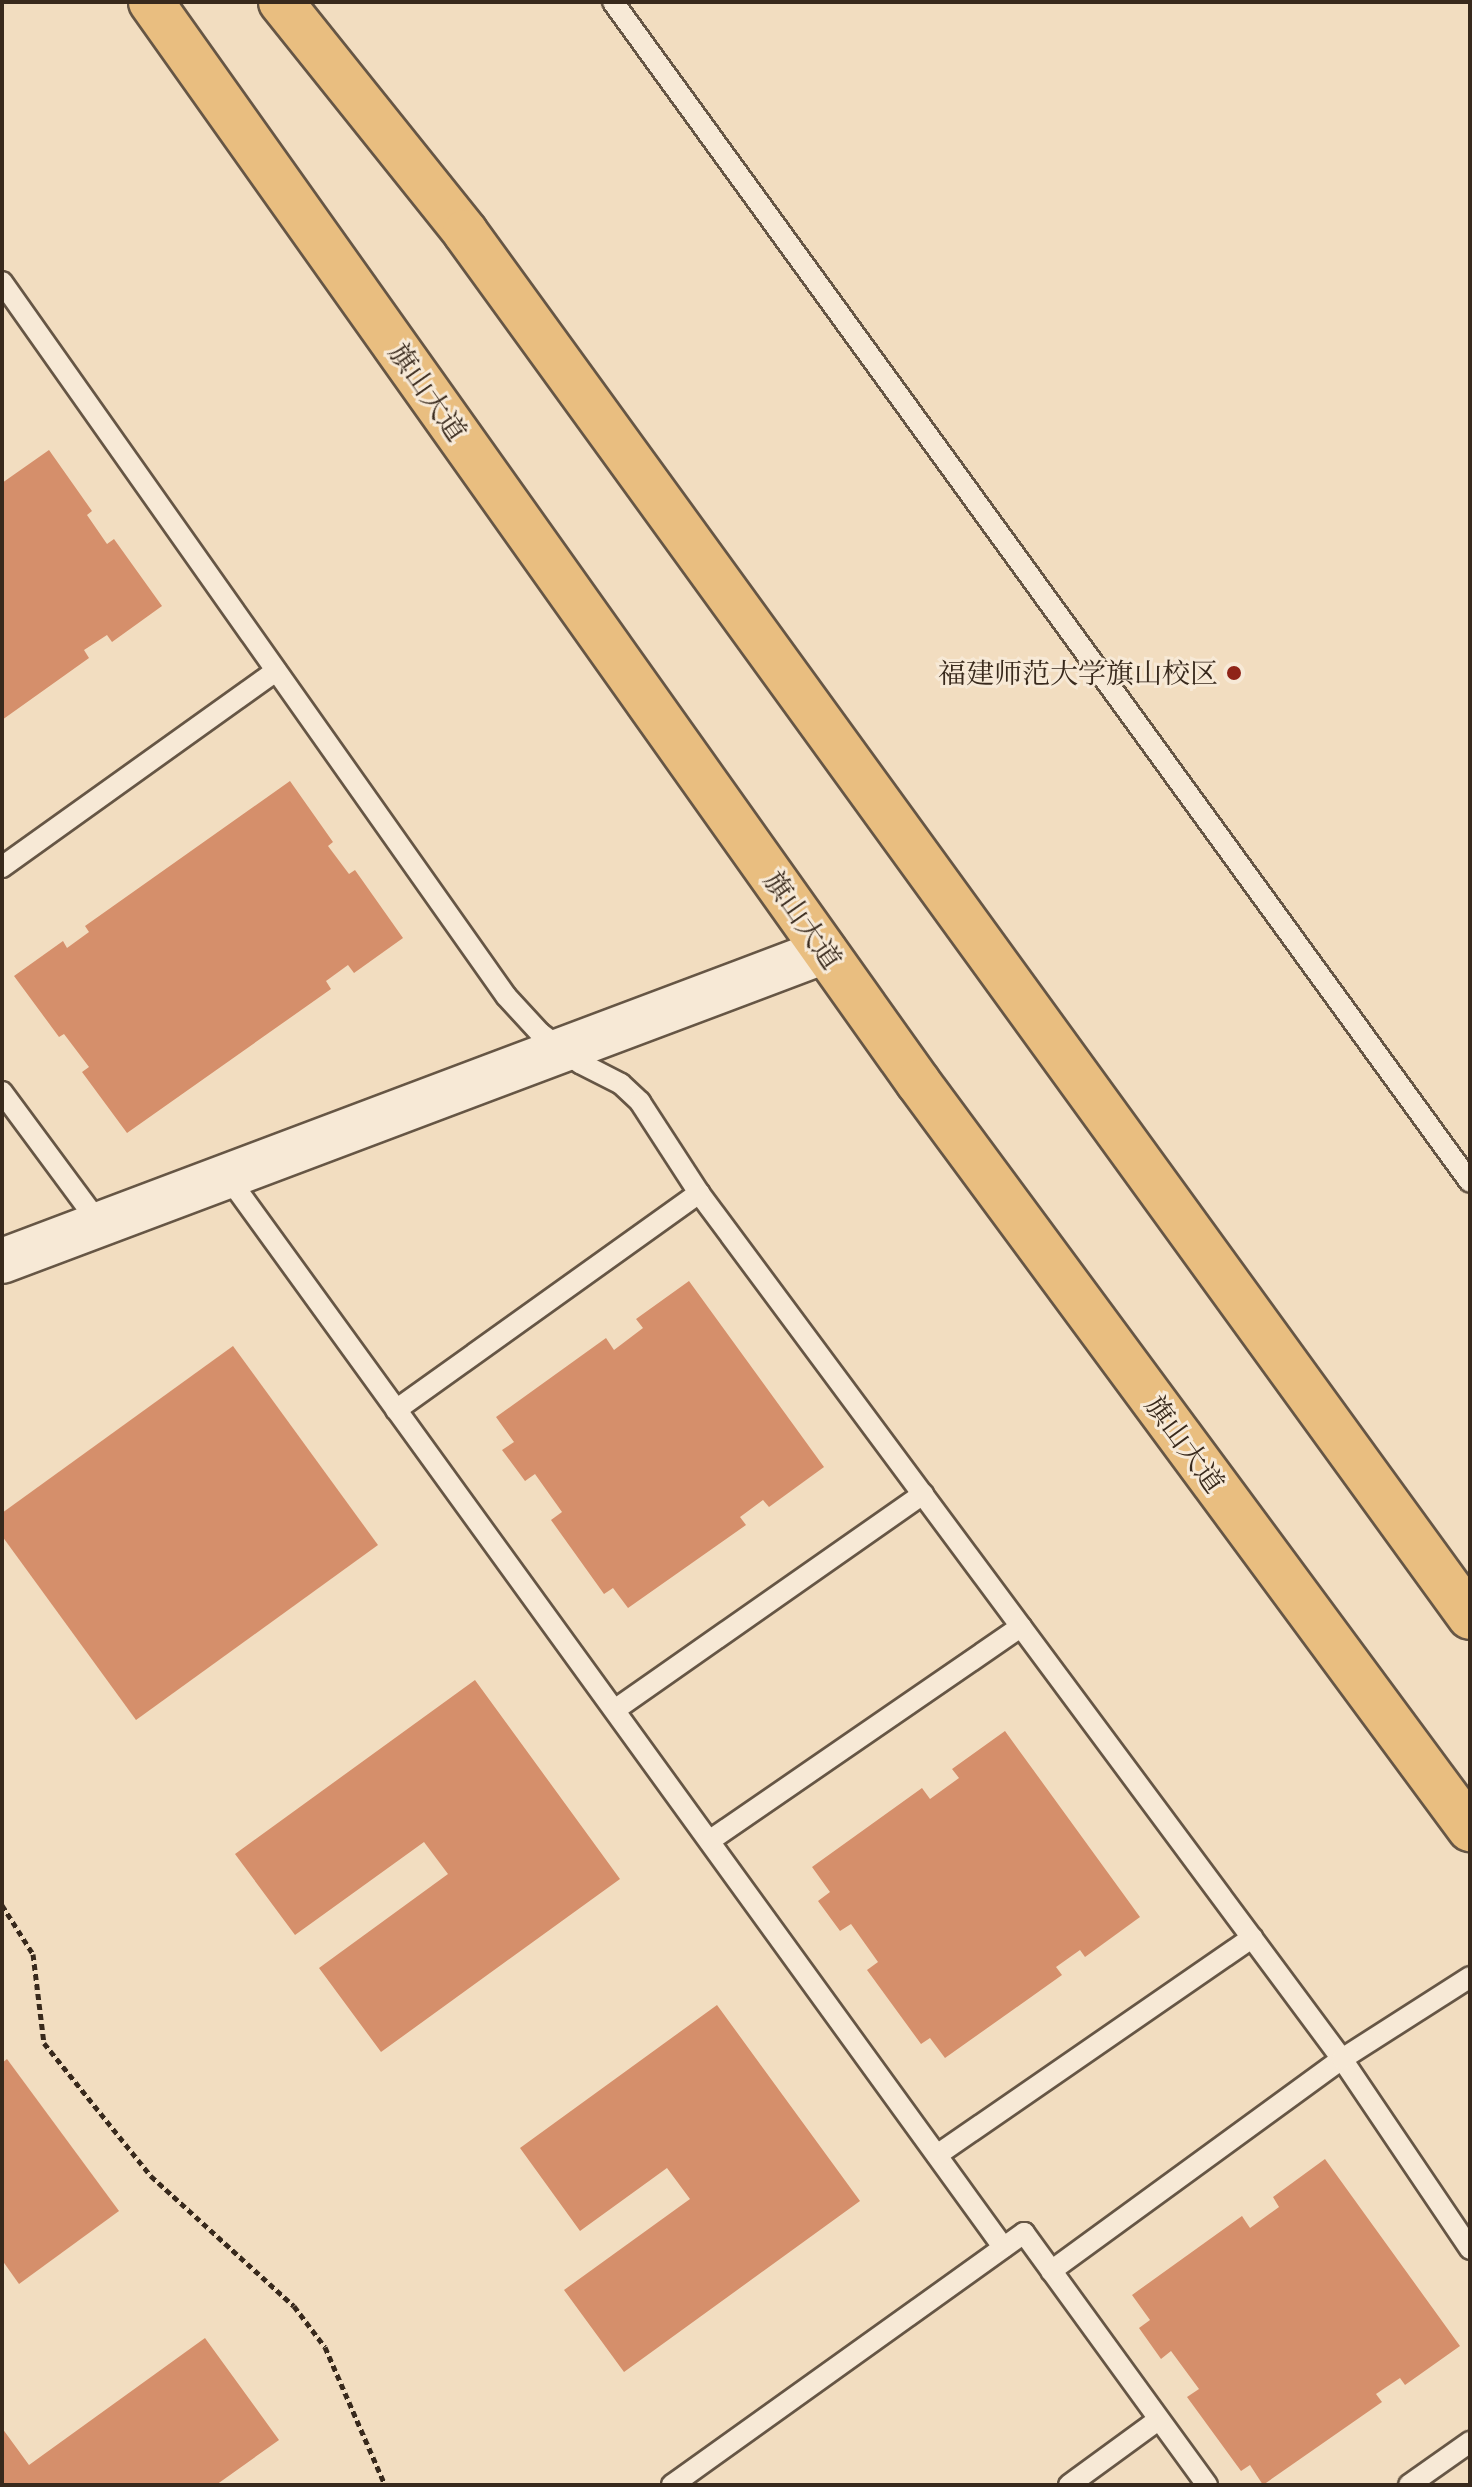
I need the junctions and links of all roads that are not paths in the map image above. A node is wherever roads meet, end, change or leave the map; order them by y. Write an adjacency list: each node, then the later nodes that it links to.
1 (151, 2): 7 (highway, 旗山大道)
2 (281, 2): 17 (highway)
3 (613, 2): 11 (lane)
4 (2, 282): 5 (lane)
5 (276, 671): 6 (lane); 8 (lane)
6 (2, 867)
7 (825, 951): 8 (street); 20 (highway, 旗山大道)
8 (562, 1050): 10 (street); 12 (lane)
9 (2, 1092): 13 (lane)
10 (227, 1176): 13 (street); 15 (lane)
11 (1470, 1182)
12 (699, 1193): 15 (lane); 16 (lane)
13 (99, 1223): 14 (street)
14 (2, 1261)
15 (396, 1410): 19 (lane)
16 (923, 1494): 18 (lane); 19 (lane)
17 (1470, 1617)
18 (1021, 1627): 21 (lane); 22 (lane)
19 (616, 1709): 21 (lane)
20 (1470, 1829)
21 (712, 1839): 25 (lane)
22 (1252, 1938): 24 (lane); 25 (lane)
23 (1470, 1977): 24 (lane)
24 (1342, 2059): 27 (lane); 28 (lane)
25 (937, 2155): 26 (lane)
26 (1003, 2247): 28 (lane); 31 (lane)
27 (1470, 2249)
28 (1051, 2271): 29 (lane)
29 (1158, 2420): 32 (lane); 33 (lane)
30 (1470, 2442): 34 (lane)
31 (672, 2485)
32 (1069, 2485)
33 (1207, 2485)
34 (1409, 2485)

